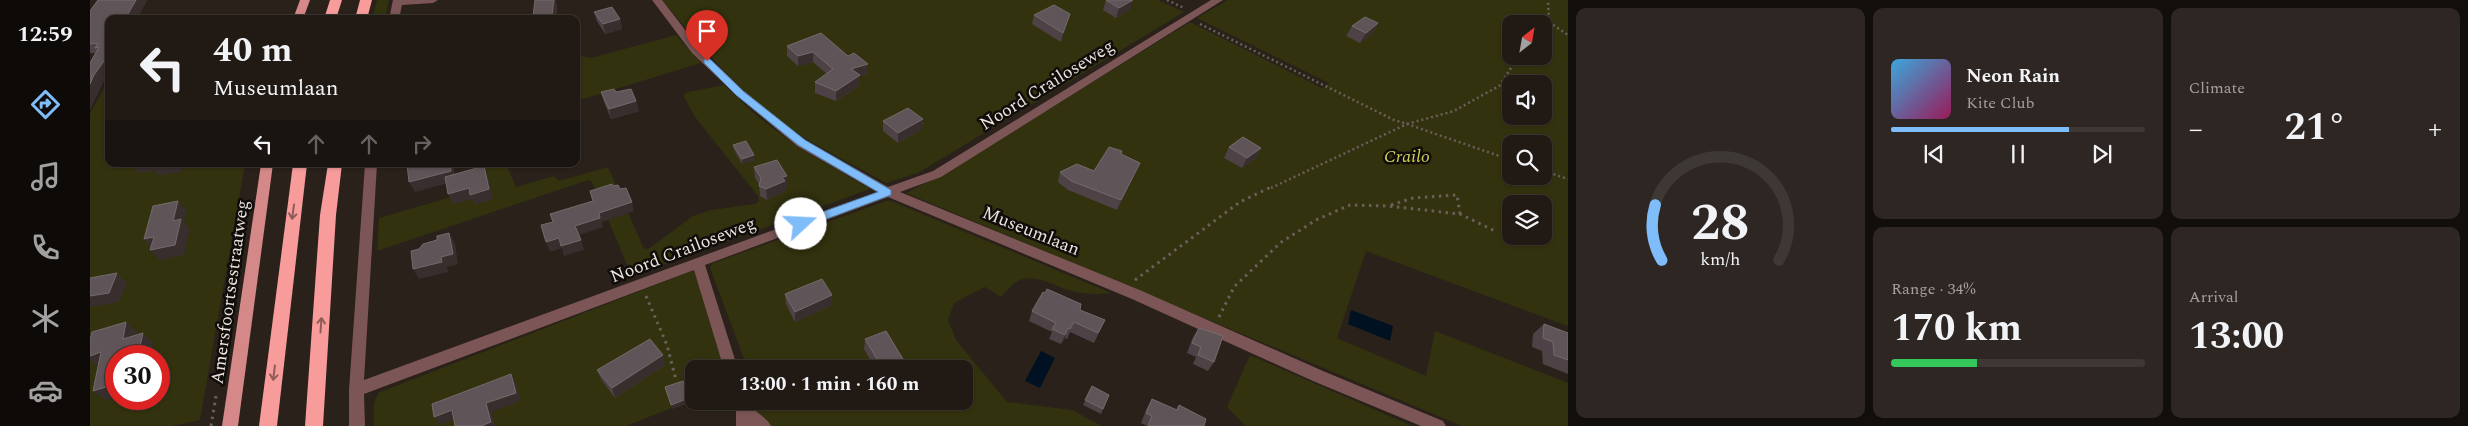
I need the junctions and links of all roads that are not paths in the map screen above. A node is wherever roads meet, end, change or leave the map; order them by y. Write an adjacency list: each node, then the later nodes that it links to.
1 (305, 0): 8 (main road)
2 (336, 0): 9 (highway)
3 (366, 0): 10 (highway)
4 (433, 0): 7 (street)
5 (657, 0): 16 (street, Museumlaan)
6 (1218, 0): 16 (street, Noord Crailoseweg)
7 (398, 2): 11 (street)
8 (299, 15)
9 (331, 15)
10 (361, 15)
11 (395, 15)
12 (267, 167): 22 (main road, Amersfoortsestraatweg)
13 (300, 167): 23 (highway, one-way to 23)
14 (335, 167): 24 (highway, one-way to 14)
15 (371, 167): 19 (street)
16 (887, 192): 17 (street, Noord Crailoseweg); 28 (street, Museumlaan)
17 (698, 263): 18 (street); 19 (street, Noord Crailoseweg)
18 (728, 360)
19 (356, 390): 25 (street)
20 (743, 410): 26 (street)
21 (747, 410): 27 (street)
22 (230, 426)
23 (268, 426)
24 (314, 426)
25 (357, 426)
26 (744, 426)
27 (763, 426)
28 (1438, 426)

